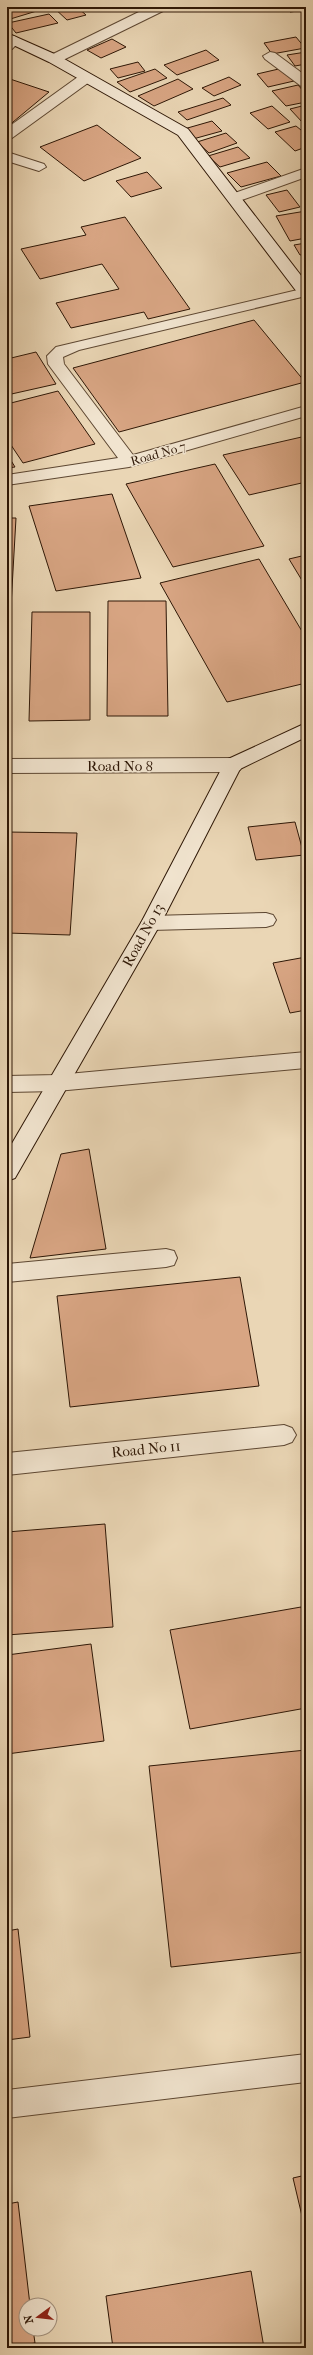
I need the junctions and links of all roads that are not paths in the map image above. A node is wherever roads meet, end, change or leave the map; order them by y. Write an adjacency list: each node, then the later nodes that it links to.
1 (160, 7): 4 (street)
2 (9, 41): 4 (street)
3 (270, 56): 6 (street)
4 (54, 59): 5 (street)
5 (87, 77): 7 (street); 11 (street)
6 (306, 83)
7 (7, 135)
8 (7, 156): 9 (street)
9 (39, 167)
10 (306, 172): 11 (street)
11 (234, 198): 12 (street)
12 (306, 293): 14 (street)
13 (306, 411): 14 (street, Road No 7)
14 (129, 462): 15 (street, Road No 7)
15 (7, 480)
16 (306, 729): 17 (street)
17 (233, 765): 18 (street, Road No 8); 20 (street, Road No 13)
18 (7, 766)
19 (266, 920): 20 (street)
20 (151, 922): 22 (street, Road No 13)
21 (306, 1060): 22 (street)
22 (56, 1083): 23 (street); 24 (street, Road No 13)
23 (7, 1084)
24 (7, 1172)
25 (166, 1258): 26 (street)
26 (7, 1273)
27 (284, 1435): 28 (street, Road No 11)
28 (7, 1464)
29 (306, 2068): 30 (street)
30 (7, 2104)

